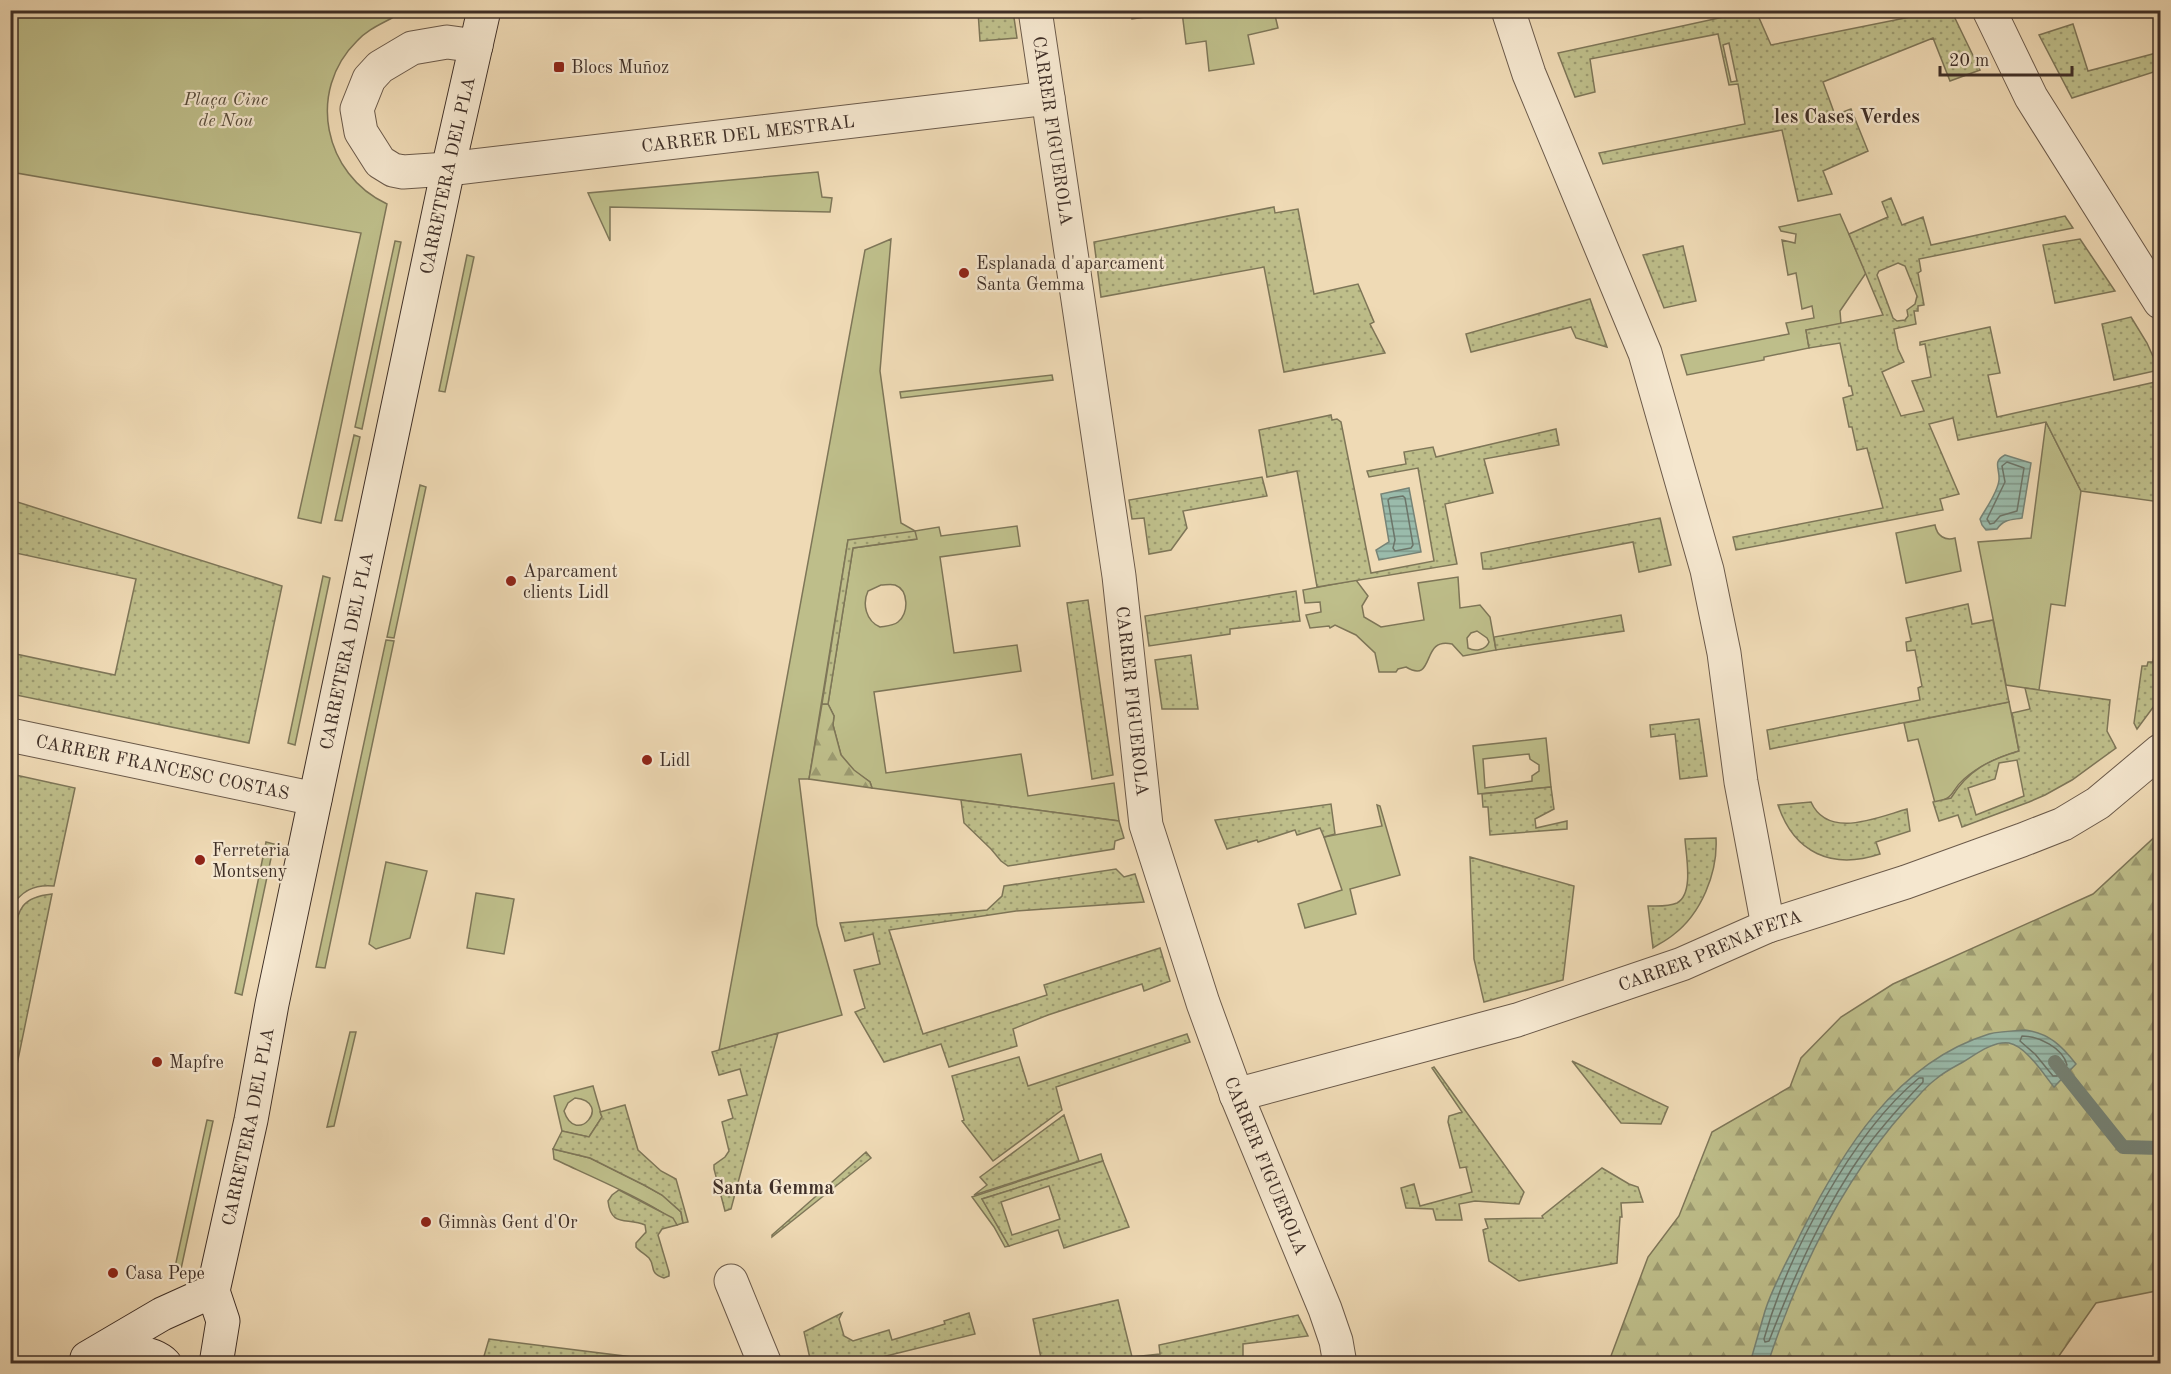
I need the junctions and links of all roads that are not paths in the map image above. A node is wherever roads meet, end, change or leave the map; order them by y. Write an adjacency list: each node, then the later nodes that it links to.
1 (484, 10): 5 (street, CARRETERA DEL PLA)
2 (1035, 10): 6 (street, CARRER FIGUEROLA)
3 (1508, 10): 12 (street)
4 (1989, 10): 8 (street)
5 (476, 46): 7 (street, CARRETERA DEL PLA); 7 (street, CARRER DEL MESTRAL)
6 (1048, 98): 7 (street, CARRER DEL MESTRAL); 13 (street, CARRER FIGUEROLA)
7 (448, 169): 11 (street, CARRETERA DEL PLA)
8 (2160, 302)
9 (10, 735): 11 (street, CARRER FRANCESC COSTAS)
10 (2160, 751): 12 (street, CARRER PRENAFETA)
11 (315, 799): 15 (street, CARRETERA DEL PLA)
12 (1768, 926): 13 (street, CARRER PRENAFETA)
13 (1236, 1095): 20 (street, CARRER FIGUEROLA)
14 (731, 1281): 19 (street)
15 (213, 1291): 16 (street); 18 (street)
16 (82, 1361): 17 (street)
17 (165, 1364)
18 (216, 1364)
19 (765, 1364)
20 (1340, 1364)

